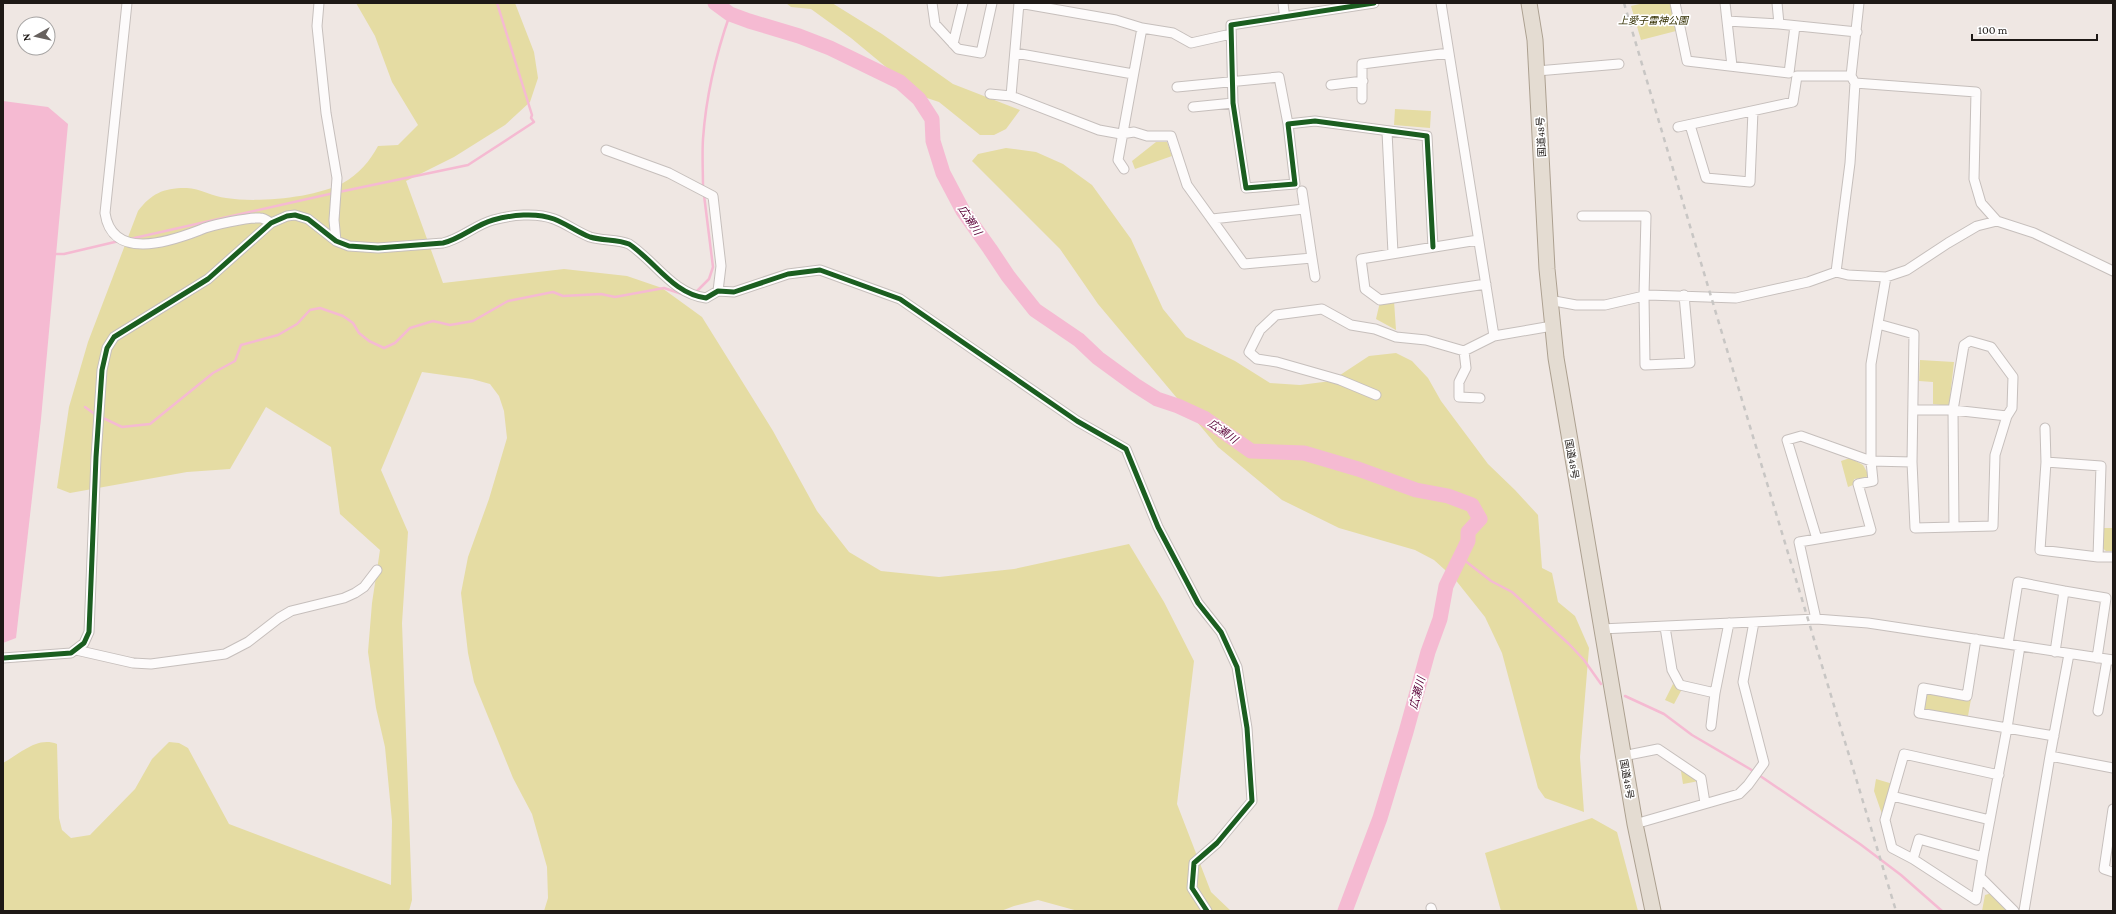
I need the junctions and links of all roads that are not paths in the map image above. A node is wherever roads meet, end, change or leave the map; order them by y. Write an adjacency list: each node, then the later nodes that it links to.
1 (127, 3): 52 (street)
2 (319, 3): 54 (street)
3 (932, 3): 22 (street)
4 (963, 3): 22 (street)
5 (992, 3): 22 (street)
6 (1019, 3): 15 (street); 23 (street)
7 (1374, 3): 14 (street)
8 (1441, 3): 24 (street)
9 (1529, 3): 27 (highway, 国道48号)
10 (1675, 3): 26 (street)
11 (1725, 3): 16 (street)
12 (1777, 3): 17 (street)
13 (1859, 3): 20 (street)
14 (1334, 6): 21 (street)
15 (1060, 7): 19 (street)
16 (1727, 21): 17 (street); 26 (street)
17 (1779, 24): 18 (street)
18 (1795, 26): 20 (street); 26 (street)
19 (1142, 28): 21 (street); 28 (street)
20 (1857, 32): 29 (street)
21 (1231, 34): 31 (street)
22 (953, 44)
23 (1015, 53): 28 (street); 35 (street)
24 (1449, 53): 30 (street); 53 (street)
25 (1619, 64): 27 (street)
26 (1732, 66)
27 (1537, 71): 66 (highway, 国道48号)
28 (1133, 74): 44 (street)
29 (1853, 80): 39 (street); 51 (street); 59 (street)
30 (1363, 81): 32 (street); 36 (street)
31 (1234, 82): 33 (street); 37 (street); 40 (street)
32 (1331, 85)
33 (1177, 87)
34 (990, 94): 35 (street)
35 (1011, 96): 44 (street)
36 (1362, 99)
37 (1233, 103): 38 (street); 40 (street)
38 (1193, 107)
39 (1753, 111): 41 (street); 41 (street)
40 (1288, 124): 43 (street)
41 (1690, 124): 42 (street)
42 (1678, 127)
43 (1387, 132): 55 (street); 56 (street)
44 (1122, 134): 46 (street); 50 (street)
45 (606, 150): 63 (street)
46 (1124, 169)
47 (1302, 191): 48 (street)
48 (1304, 209): 50 (street); 57 (street)
49 (1582, 216): 64 (street)
50 (1212, 219): 57 (street)
51 (1997, 221): 58 (street); 61 (street)
52 (271, 223): 54 (street); 94 (street)
53 (1478, 240): 55 (street); 62 (street)
54 (336, 241): 63 (street)
55 (1433, 246): 56 (street)
56 (1393, 253): 62 (street)
57 (1312, 258): 60 (street)
58 (2113, 271)
59 (1836, 272): 61 (street); 65 (street)
60 (1315, 277)
61 (1886, 277): 67 (street)
62 (1486, 284): 69 (street)
63 (718, 291): 118 (street)
64 (1644, 295): 65 (street); 65 (street); 66 (street)
65 (1684, 295)
66 (1549, 300): 68 (highway, 国道48号)
67 (1878, 324): 73 (street); 77 (street)
68 (1552, 326): 69 (street); 90 (highway, 国道48号)
69 (1494, 336): 70 (street)
70 (1464, 351): 71 (street); 72 (street)
71 (1376, 395)
72 (1480, 398)
73 (1914, 410): 74 (street); 78 (street)
74 (1953, 410): 75 (street); 75 (street); 80 (street)
75 (2007, 416): 80 (street)
76 (2045, 428): 79 (street)
77 (1871, 461): 78 (street); 81 (street); 81 (street)
78 (1912, 462): 80 (street)
79 (2046, 462): 82 (street); 82 (street)
80 (1954, 527)
81 (1817, 539): 86 (street)
82 (2098, 557): 83 (street)
83 (2113, 557)
84 (377, 570): 94 (street)
85 (2064, 591): 92 (street); 95 (street); 98 (street)
86 (1816, 619): 87 (street); 91 (street)
87 (1754, 622): 88 (street); 110 (street)
88 (1729, 623): 89 (street); 100 (street)
89 (1665, 627): 90 (street); 100 (street)
90 (1601, 629): 105 (highway, 国道48号)
91 (1976, 640): 92 (street); 103 (street)
92 (2008, 644): 93 (street)
93 (2020, 646): 95 (street); 103 (street)
94 (76, 650): 97 (street)
95 (2055, 652): 96 (street)
96 (2069, 654): 98 (street); 104 (street)
97 (3, 658)
98 (2097, 658): 99 (street)
99 (2110, 660): 101 (street)
100 (1715, 694): 102 (street)
101 (2098, 711)
102 (1711, 726)
103 (2008, 728): 104 (street); 108 (street)
104 (2054, 736): 106 (street)
105 (1623, 756): 110 (street); 113 (highway, 国道48号)
106 (2050, 756): 107 (street); 121 (street)
107 (2113, 768)
108 (1999, 775): 109 (street); 112 (street)
109 (1892, 796): 112 (street); 115 (street)
110 (1705, 804): 113 (street)
111 (2113, 809): 116 (street)
112 (1990, 820): 114 (street)
113 (1635, 824): 119 (highway, 国道48号)
114 (1984, 857): 115 (street); 117 (street)
115 (1913, 859): 117 (street)
116 (2113, 872)
117 (1980, 876): 120 (street)
118 (1207, 911)
119 (1653, 911)
120 (2014, 911)
121 (2024, 911)

